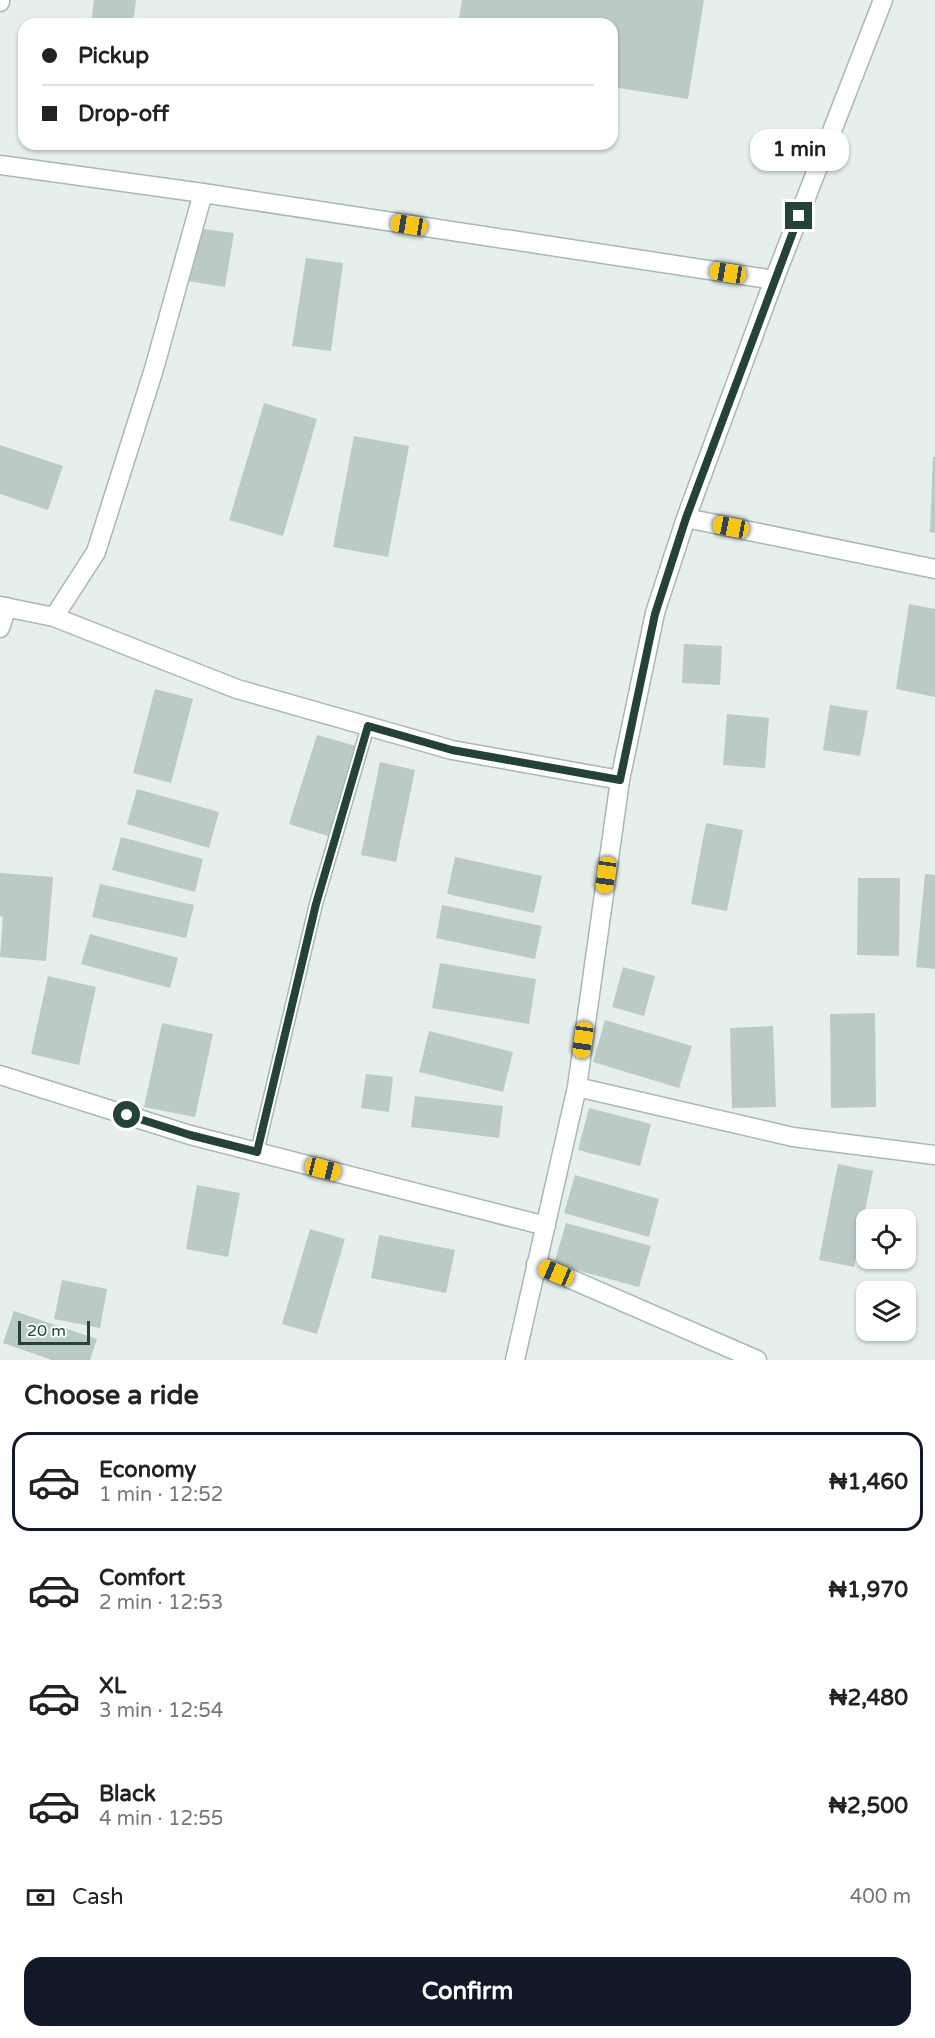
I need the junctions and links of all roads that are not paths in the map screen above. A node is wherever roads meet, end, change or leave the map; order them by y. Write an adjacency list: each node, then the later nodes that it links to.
1 (883, 0): 4 (street)
2 (0, 165): 3 (street)
3 (203, 193): 4 (street); 8 (street)
4 (774, 280): 5 (street)
5 (686, 518): 6 (street); 11 (street)
6 (935, 569)
7 (3, 606): 8 (street); 9 (street)
8 (54, 617): 10 (street)
9 (0, 628)
10 (368, 726): 11 (street); 14 (lane)
11 (620, 780): 13 (street)
12 (0, 1076): 14 (street)
13 (577, 1087): 15 (street); 16 (street)
14 (257, 1152): 16 (street)
15 (935, 1155)
16 (546, 1226): 17 (street)
17 (536, 1264): 18 (street); 19 (street)
18 (515, 1360)
19 (757, 1360)

